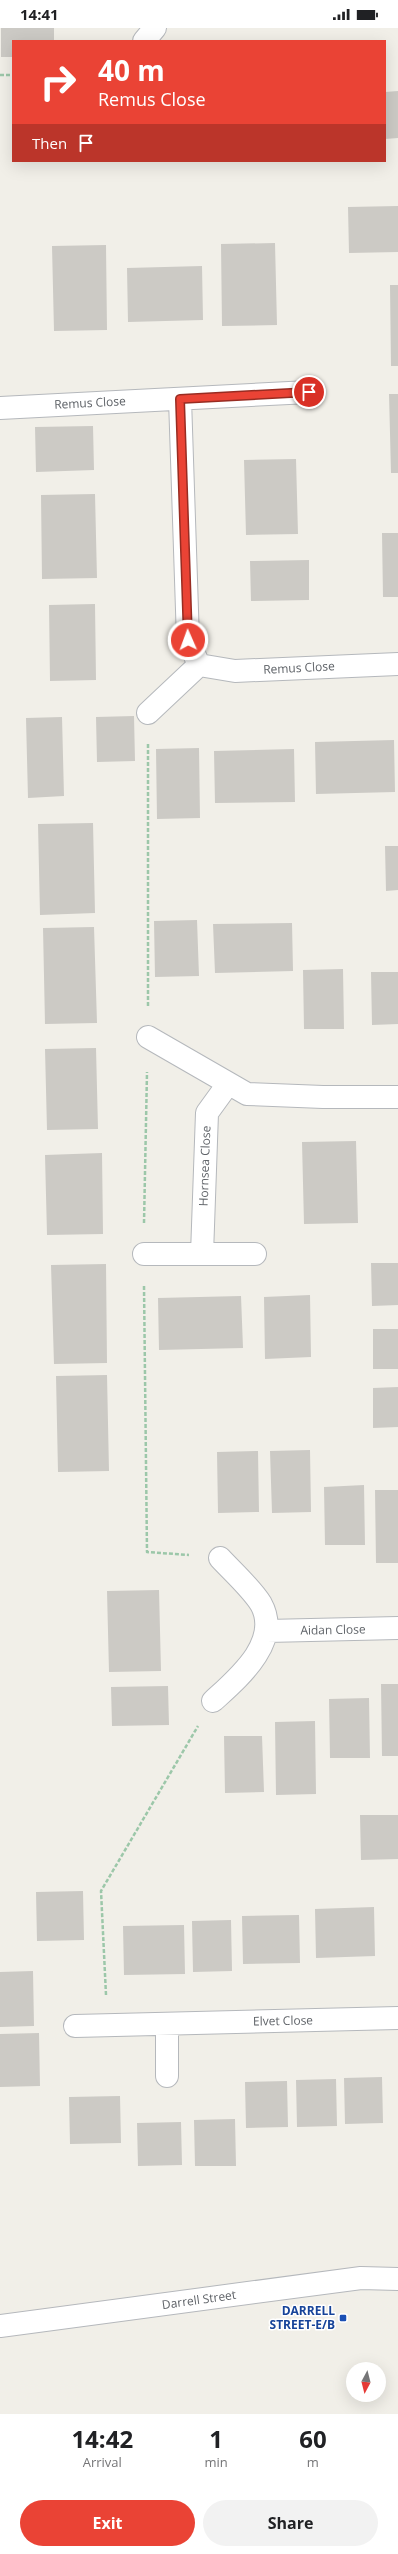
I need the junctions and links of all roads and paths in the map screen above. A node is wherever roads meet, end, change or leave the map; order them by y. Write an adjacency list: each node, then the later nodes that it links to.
1 (155, 28): 2 (street)
2 (145, 40)
3 (12, 74): 4 (path)
4 (0, 75)
5 (309, 392): 6 (street, Remus Close)
6 (180, 399): 7 (street, Remus Close); 9 (street)
7 (0, 408)
8 (398, 664): 9 (street, Remus Close)
9 (200, 665): 10 (street)
10 (148, 713): 11 (path)
11 (148, 1037): 12 (street); 14 (path)
12 (228, 1084): 13 (street); 15 (street, Hornsea Close)
13 (398, 1097)
14 (144, 1254): 15 (street); 17 (path)
15 (202, 1254): 16 (street)
16 (255, 1254)
17 (220, 1558): 19 (street)
18 (398, 1628): 19 (street, Aidan Close)
19 (267, 1631): 20 (street)
20 (212, 1701): 23 (path)
21 (398, 2018): 22 (street, Elvet Close)
22 (168, 2024): 23 (street, Elvet Close); 24 (street)
23 (75, 2026)
24 (168, 2076)
25 (398, 2279): 26 (street, Darrell Street)
26 (0, 2326)

